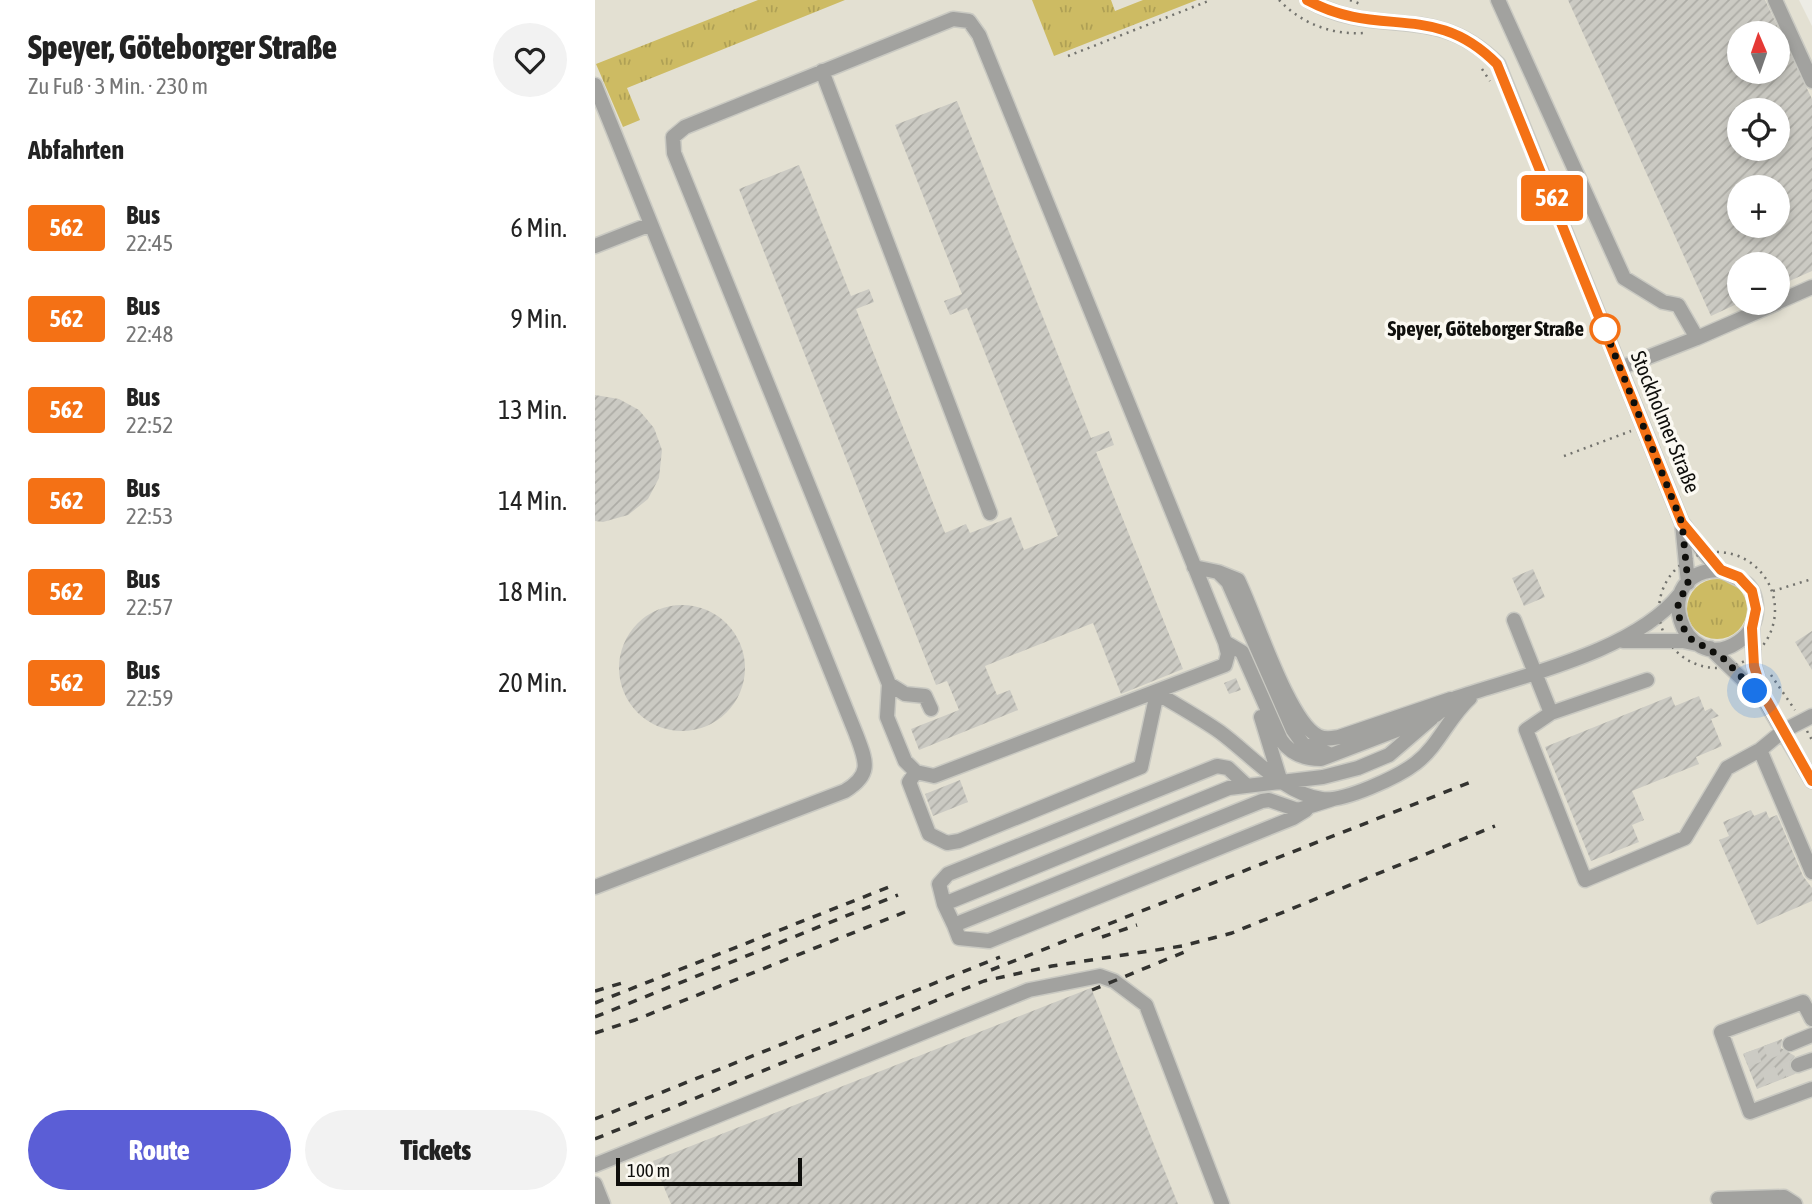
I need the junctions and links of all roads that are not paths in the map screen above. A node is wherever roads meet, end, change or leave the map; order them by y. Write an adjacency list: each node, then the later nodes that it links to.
1 (1308, 0): 13 (street, Stockholmer Straße)
2 (1498, 0): 12 (street)
3 (1776, 0): 5 (street)
4 (821, 71): 14 (street); 16 (street); 28 (street)
5 (1812, 81)
6 (595, 85): 7 (street)
7 (651, 224): 8 (street); 48 (street)
8 (595, 246)
9 (1812, 287): 10 (street)
10 (1790, 297)
11 (1750, 315): 12 (street)
12 (1697, 338): 13 (street)
13 (1621, 368): 15 (street, Stockholmer Straße)
14 (991, 513)
15 (1682, 523): 17 (street, Stockholmer Straße); 19 (street, Stockholmer Straße)
16 (1194, 567): 18 (street); 23 (street)
17 (1721, 570): 19 (street); 21 (street, Stockholmer Straße)
18 (1218, 572): 31 (street); 39 (street)
19 (1684, 589): 22 (street); 24 (street, Stockholmer Straße)
20 (1514, 620): 26 (street)
21 (1752, 628): 24 (street); 32 (street, Stockholmer Straße)
22 (1622, 641): 24 (street); 26 (street)
23 (1225, 642): 25 (street); 39 (street)
24 (1705, 646): 32 (street, Stockholmer Straße)
25 (1225, 665): 30 (street); 42 (street)
26 (1534, 671): 29 (street); 34 (street)
27 (1647, 680): 34 (street)
28 (889, 684): 33 (street); 41 (street)
29 (1478, 690): 31 (street); 45 (street)
30 (1157, 693): 41 (street); 41 (street); 42 (street)
31 (1456, 698): 35 (street)
32 (1765, 701): 37 (street, Stockholmer Straße)
33 (931, 709)
34 (1551, 713): 38 (street)
35 (1436, 715): 39 (street); 42 (street)
36 (1807, 718): 37 (street)
37 (1783, 732): 38 (street); 40 (street, Stockholmer Straße)
38 (1761, 750): 47 (street)
39 (1339, 752)
40 (1808, 764): 43 (street, Stockholmer Straße)
41 (916, 772)
42 (1282, 780): 44 (street); 45 (street)
43 (1812, 781)
44 (1245, 783): 49 (street); 49 (street)
45 (1333, 799): 46 (street)
46 (1306, 810): 50 (street); 50 (street)
47 (1812, 872)
48 (595, 887)
49 (944, 904): 50 (street)
50 (954, 925)
51 (1812, 1019): 54 (street)
52 (1812, 1035): 53 (street)
53 (1790, 1044)
54 (1812, 1089)
55 (595, 1165): 59 (street)
56 (595, 1184): 58 (street)
57 (1718, 1199): 60 (street)
58 (603, 1204)
59 (1222, 1204)
60 (1795, 1204)

